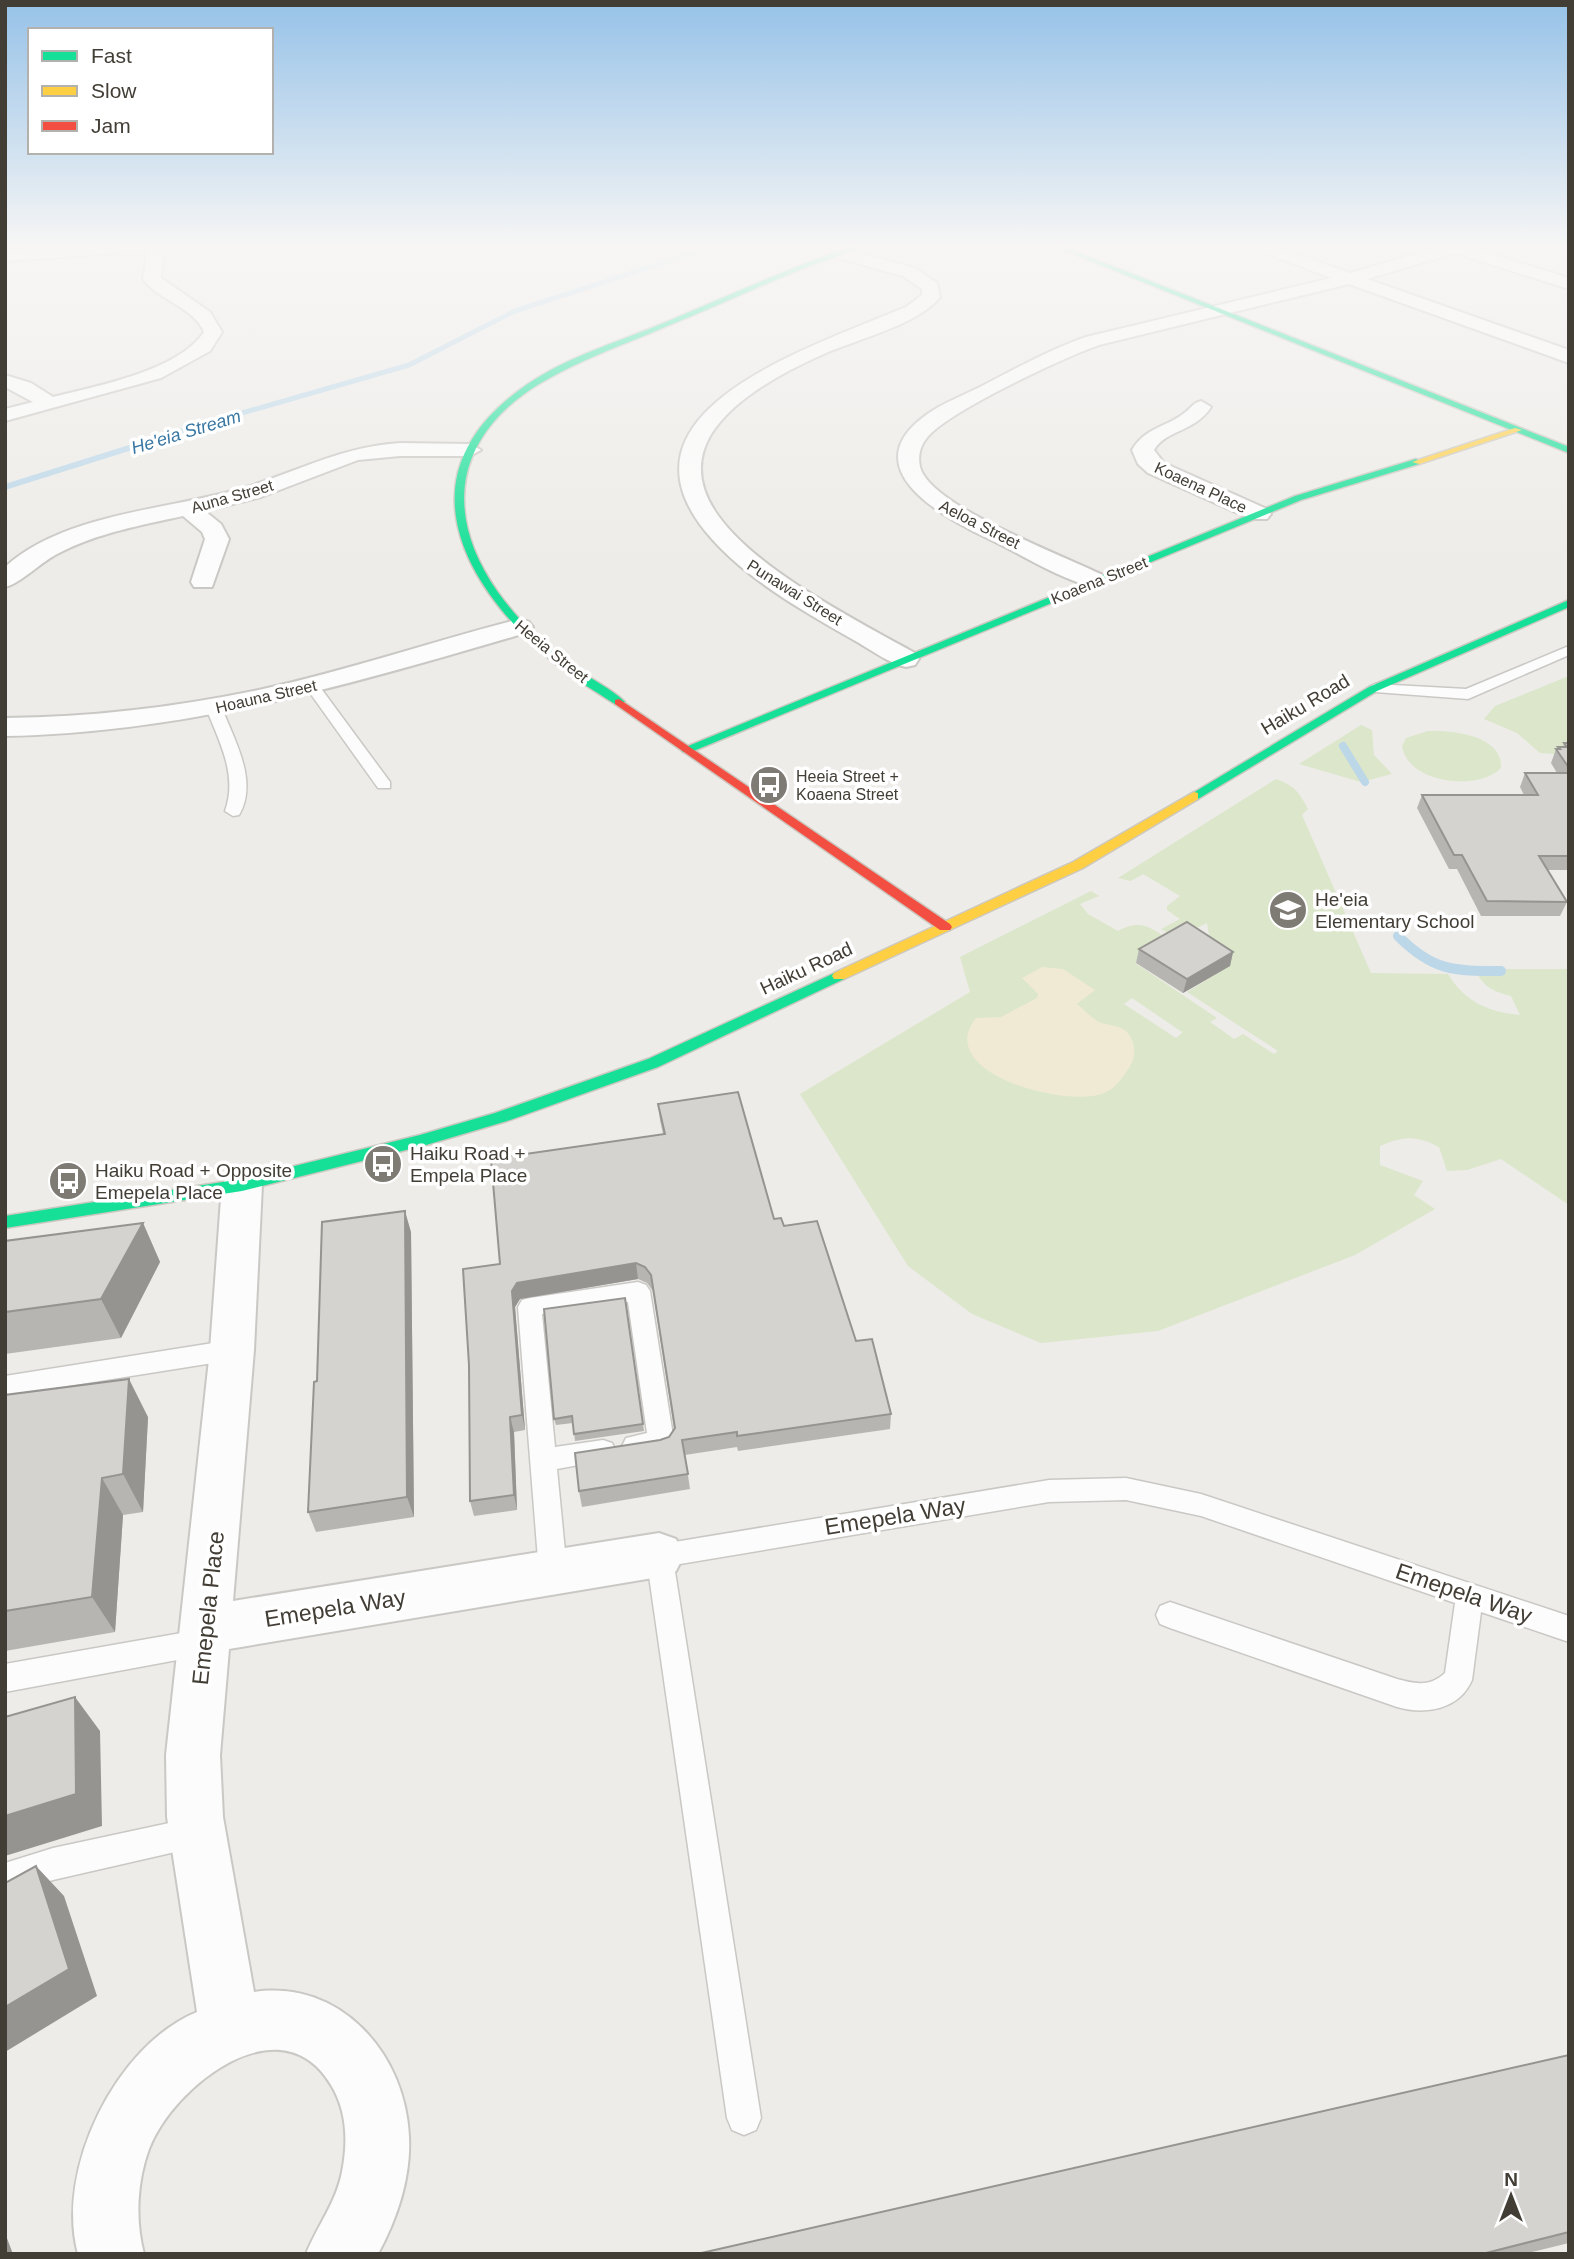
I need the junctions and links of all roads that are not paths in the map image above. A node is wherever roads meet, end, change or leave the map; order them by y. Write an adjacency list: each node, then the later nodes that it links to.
1 (201, 349): 9 (street)
2 (610, 349): 13 (street, Heeia Street)
3 (825, 349): 23 (street, Punawai Street)
4 (1070, 349): 18 (street, Aeloa Street)
5 (1319, 349): 12 (street)
6 (1548, 349): 7 (street)
7 (1569, 357)
8 (5, 381): 9 (street)
9 (49, 403): 11 (street)
10 (1201, 407): 16 (street, Koaena Place)
11 (5, 415)
12 (1518, 430): 14 (street); 16 (street, Koaena Street)
13 (470, 450): 15 (street, Auna Street); 21 (street, Heeia Street)
14 (1569, 450)
15 (188, 508): 17 (street, Auna Street); 19 (street)
16 (1259, 514): 18 (street, Koaena Street)
17 (5, 580)
18 (1096, 581): 23 (street, Koaena Street)
19 (203, 582)
20 (1569, 603): 25 (street, Haiku Road)
21 (520, 627): 24 (street, Hoauna Street); 28 (street, Heeia Street)
22 (1569, 650): 25 (lane)
23 (906, 659): 28 (street, Koaena Street)
24 (312, 686): 26 (street, Hoauna Street); 29 (lane)
25 (1375, 688): 31 (street, Haiku Road)
26 (214, 708): 27 (street, Hoauna Street); 30 (lane)
27 (5, 727)
28 (687, 749): 31 (street, Heeia Street)
29 (384, 785)
30 (233, 811)
31 (945, 927): 32 (street, Haiku Road)
32 (242, 1185): 33 (street, Haiku Road); 34 (street, Emepela Place)
33 (5, 1223)
34 (232, 1350): 35 (lane); 42 (street, Emepela Place)
35 (5, 1386)
36 (543, 1460): 36 (lane); 38 (lane)
37 (659, 1555): 38 (street, Emepela Way); 39 (lane, Emepela Way); 49 (lane)
38 (553, 1572): 42 (street, Emepela Way)
39 (1470, 1595): 40 (lane); 41 (lane, Emepela Way)
40 (1170, 1615)
41 (1569, 1629)
42 (205, 1636): 43 (lane); 44 (street, Emepela Place)
43 (5, 1678)
44 (198, 1832): 45 (lane); 48 (street, Emepela Place)
45 (53, 1864): 46 (lane); 47 (lane)
46 (5, 1879)
47 (5, 1909)
48 (230, 2029): 50 (street); 51 (street)
49 (744, 2118)
50 (343, 2253)
51 (111, 2254)

